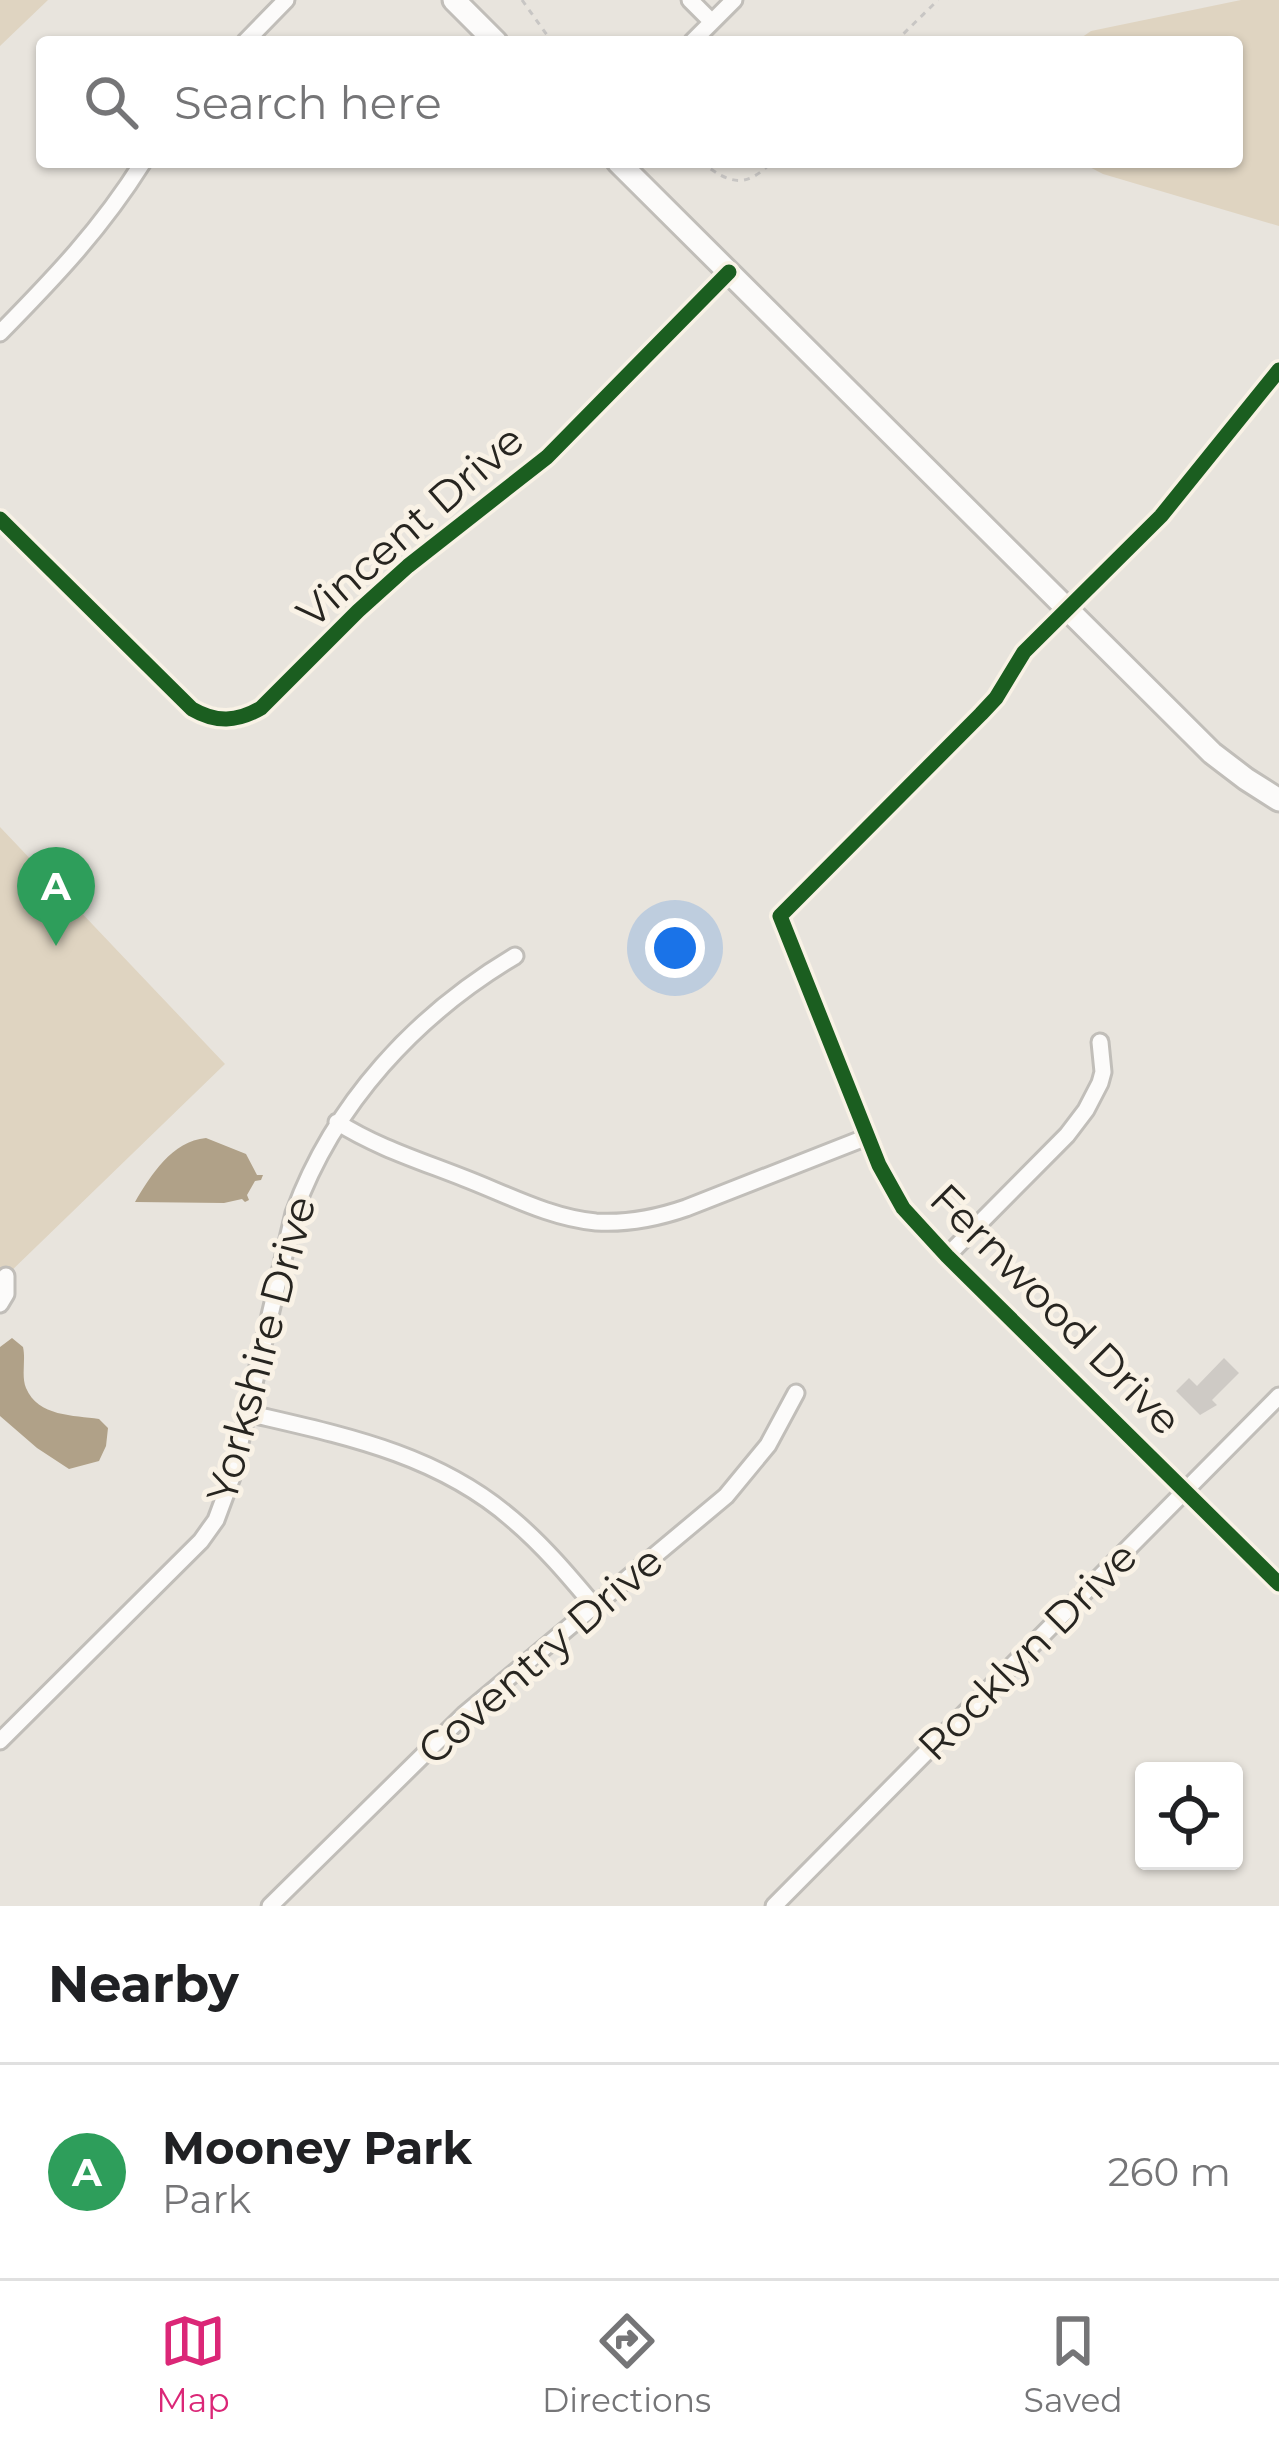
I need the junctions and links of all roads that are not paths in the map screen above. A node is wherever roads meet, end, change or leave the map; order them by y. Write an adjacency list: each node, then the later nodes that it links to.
1 (286, 0): 6 (street)
2 (454, 0): 7 (street)
3 (690, 0): 5 (street)
4 (734, 0): 5 (street)
5 (712, 22): 8 (street)
6 (251, 36)
7 (490, 36)
8 (698, 36)
9 (139, 168): 12 (street)
10 (624, 168): 11 (street)
11 (729, 272): 14 (street, Vincent Drive); 15 (street)
12 (0, 333)
13 (1279, 370): 15 (street)
14 (0, 519)
15 (1067, 609): 16 (street); 20 (street, Fernwood Drive)
16 (1279, 800)
17 (515, 956): 19 (street, Yorkshire Drive)
18 (1100, 1042): 21 (street)
19 (338, 1122): 20 (street); 26 (street, Yorkshire Drive)
20 (867, 1137): 21 (street, Fernwood Drive)
21 (946, 1256): 27 (street, Fernwood Drive)
22 (6, 1276): 23 (street)
23 (0, 1304)
24 (796, 1393): 29 (street, Coventry Drive)
25 (1279, 1396): 27 (street, Rocklyn Drive)
26 (247, 1413): 29 (street); 30 (street, Yorkshire Drive)
27 (1185, 1491): 28 (street, Fernwood Drive); 32 (street, Rocklyn Drive)
28 (1279, 1584)
29 (595, 1607): 31 (street, Coventry Drive)
30 (0, 1741)
31 (270, 1906)
32 (774, 1906)

